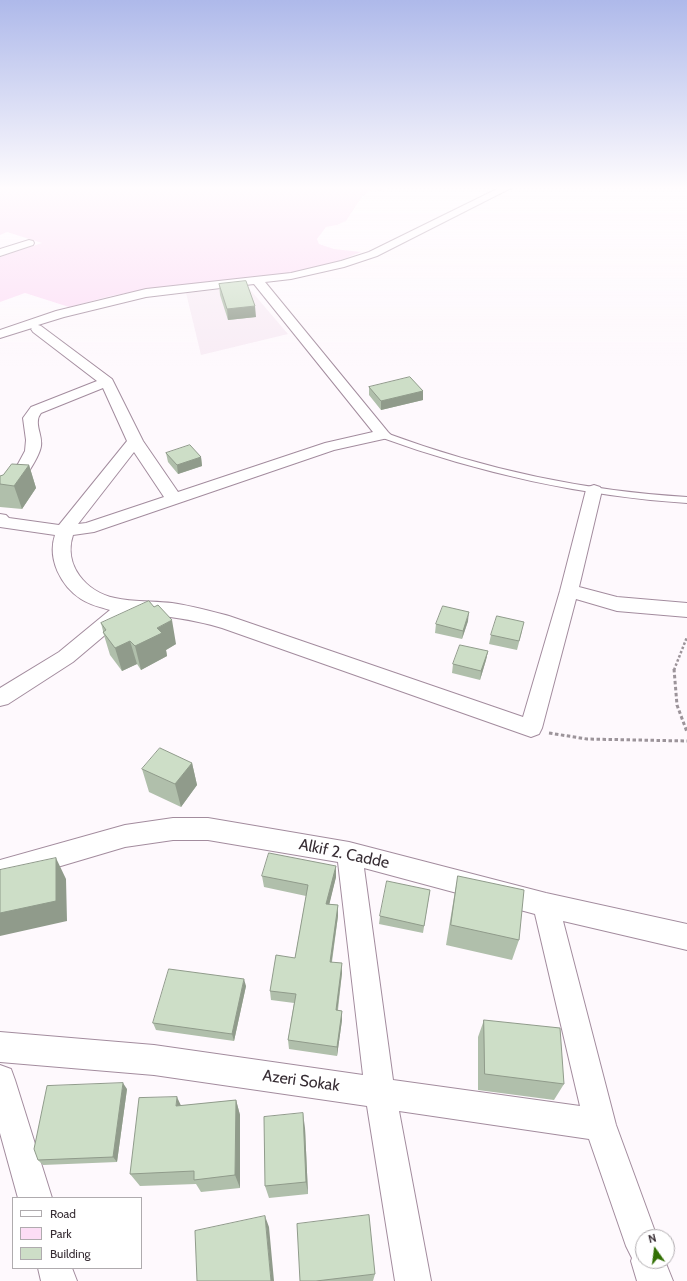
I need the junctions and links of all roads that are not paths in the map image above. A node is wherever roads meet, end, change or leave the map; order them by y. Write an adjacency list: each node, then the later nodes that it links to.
1 (13, 248): 3 (street)
2 (383, 248): 4 (street)
3 (0, 253)
4 (257, 280): 5 (street); 10 (street)
5 (102, 304): 6 (street); 7 (street)
6 (37, 329): 8 (street); 9 (street)
7 (0, 334)
8 (0, 342)
9 (106, 382): 11 (street); 13 (street)
10 (383, 435): 12 (lane); 14 (street)
11 (135, 441): 14 (street); 17 (street)
12 (594, 490): 15 (lane); 18 (street)
13 (0, 496)
14 (174, 499): 17 (street)
15 (687, 500)
16 (0, 519): 17 (street)
17 (65, 531): 19 (street)
18 (569, 591): 19 (street); 20 (street)
19 (128, 606): 21 (street)
20 (687, 610)
21 (0, 698)
22 (349, 853): 23 (street, Alkif 2. Cadde); 24 (street, Alkif 2. Cadde); 28 (street)
23 (0, 872)
24 (546, 905): 25 (street, Alkif 2. Cadde); 29 (street)
25 (687, 937)
26 (0, 1047): 28 (street, Azeri Sokak)
27 (0, 1080): 30 (street)
28 (380, 1093): 29 (street, Azeri Sokak); 35 (street)
29 (600, 1125): 31 (street)
30 (35, 1197)
31 (637, 1229)
32 (55, 1269): 34 (street)
33 (651, 1269): 36 (street)
34 (59, 1281)
35 (413, 1281)
36 (655, 1281)

